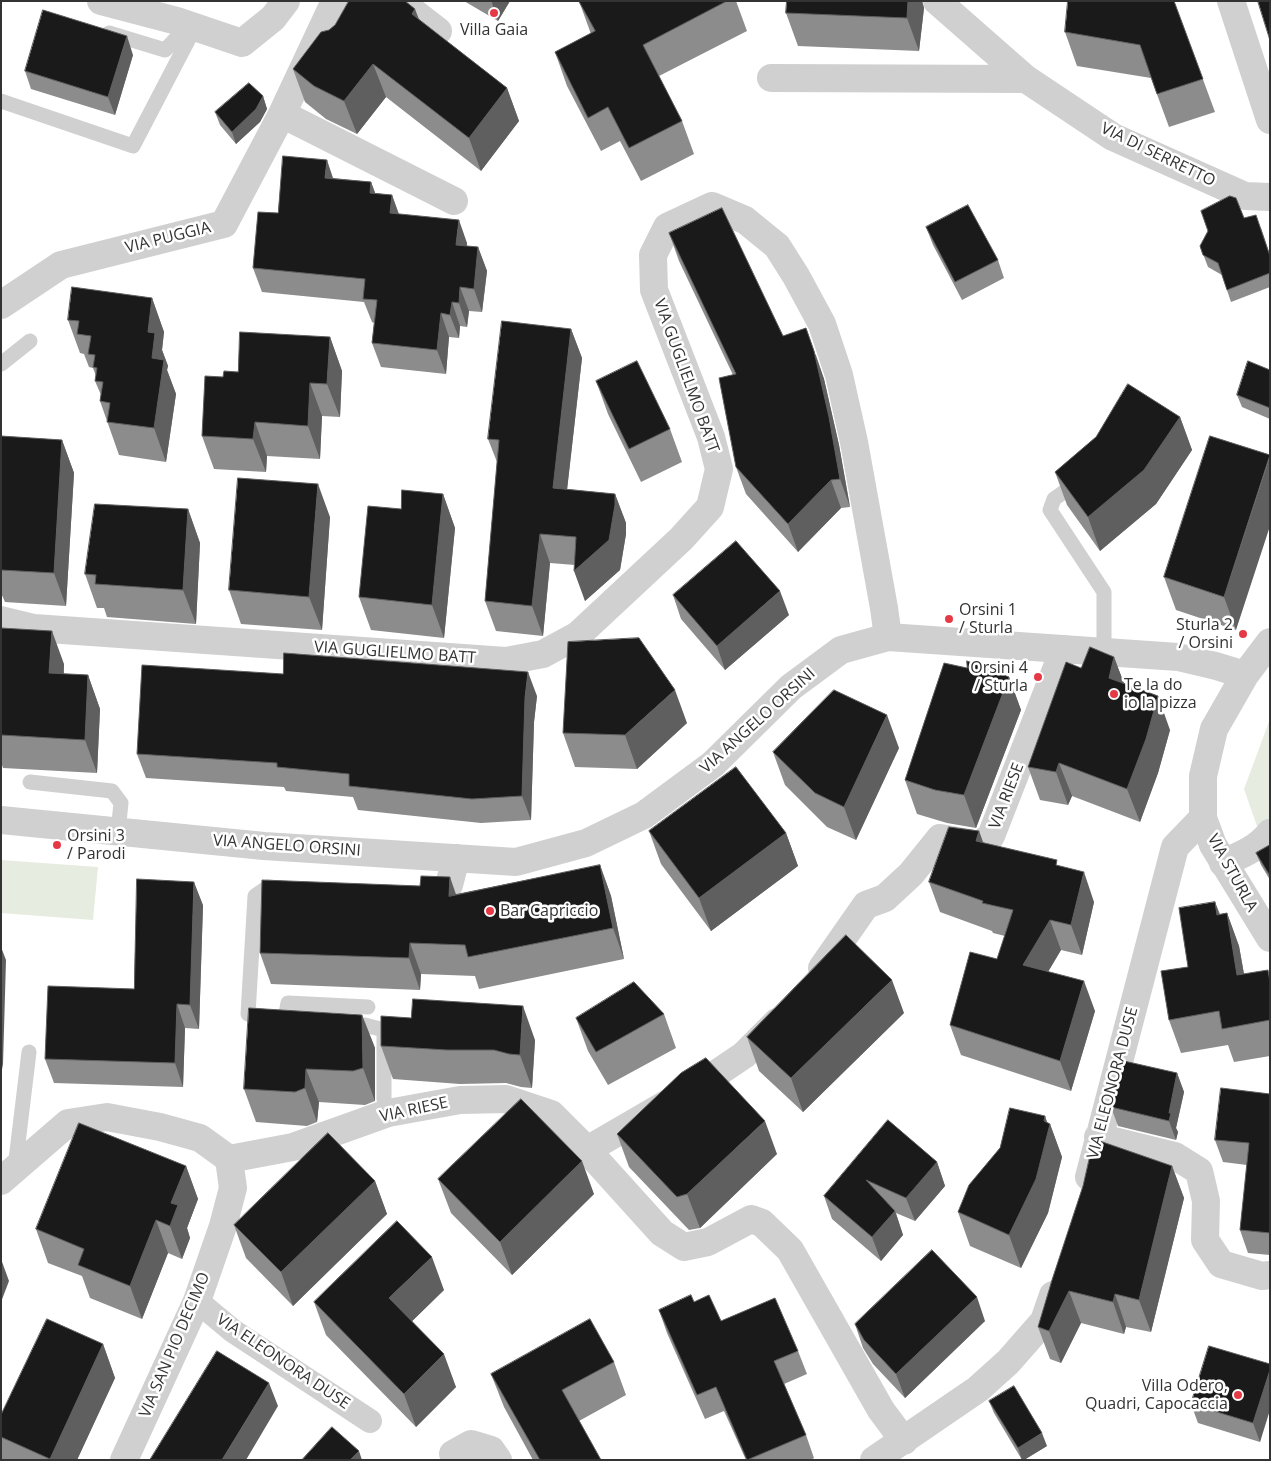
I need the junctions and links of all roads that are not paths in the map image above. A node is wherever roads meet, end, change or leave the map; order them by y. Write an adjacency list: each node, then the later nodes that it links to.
1 (102, 1): 7 (street)
2 (286, 1): 7 (street)
3 (399, 1): 9 (street)
4 (937, 1): 12 (street, VIA DI SERRETTO)
5 (1231, 1): 15 (street)
6 (346, 5): 10 (street, VIA PUGGIA); 14 (street, VIA PUGGIA)
7 (192, 26): 8 (lane); 13 (lane)
8 (99, 30)
9 (438, 31)
10 (334, 50)
11 (771, 78): 12 (street)
12 (1026, 80): 16 (street, VIA DI SERRETTO)
13 (1, 101)
14 (282, 114): 17 (street); 18 (street, VIA PUGGIA)
15 (1270, 120)
16 (1270, 197)
17 (454, 201)
18 (1, 305)
19 (30, 341): 20 (lane)
20 (1, 364)
21 (1093, 471): 26 (lane)
22 (1, 620): 23 (street, VIA GUGLIELMO BATT)
23 (888, 637): 25 (street, VIA ANGELO ORSINI); 33 (street, VIA ANGELO ORSINI)
24 (1270, 642): 27 (street, VIA STURLA)
25 (1064, 650): 26 (street, VIA ANGELO ORSINI); 45 (street, VIA RIESE)
26 (1104, 653): 27 (street, VIA ANGELO ORSINI)
27 (1245, 675): 29 (street, VIA STURLA)
28 (30, 782): 31 (lane)
29 (1203, 818): 34 (street, VIA STURLA); 44 (street, VIA ELEONORA DUSE)
30 (1, 820): 31 (street, VIA ANGELO ORSINI)
31 (118, 832): 33 (street, VIA ANGELO ORSINI)
32 (1270, 833): 34 (street)
33 (456, 858): 36 (street)
34 (1223, 863): 37 (street, VIA STURLA)
35 (297, 889): 39 (lane)
36 (446, 890)
37 (1270, 938)
38 (368, 1007): 39 (lane)
39 (285, 1019): 40 (lane)
40 (303, 1020)
41 (329, 1022): 43 (lane)
42 (29, 1052): 47 (lane)
43 (388, 1113): 45 (street, VIA RIESE); 46 (street, VIA RIESE)
44 (1098, 1136): 48 (street, VIA ELEONORA DUSE); 50 (street)
45 (587, 1150): 53 (street, VIA RIESE)
46 (229, 1159): 47 (street); 51 (street, VIA SAN PIO DECIMO)
47 (8, 1175)
48 (1082, 1204)
49 (1060, 1275): 53 (street)
50 (1270, 1276)
51 (197, 1301): 52 (street, VIA ELEONORA DUSE); 55 (street, VIA SAN PIO DECIMO)
52 (370, 1421)
53 (904, 1441): 57 (street)
54 (448, 1457): 56 (street)
55 (124, 1460)
56 (498, 1460)
57 (874, 1460)

